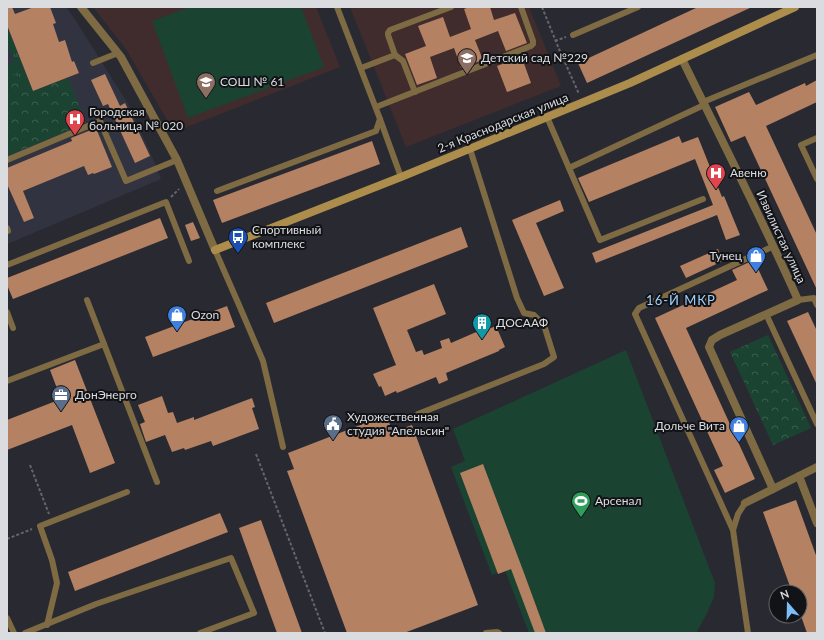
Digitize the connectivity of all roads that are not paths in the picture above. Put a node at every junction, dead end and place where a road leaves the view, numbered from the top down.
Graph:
1 (81, 7) edge
2 (338, 7) edge
3 (451, 7) edge
4 (521, 7) edge
5 (638, 7) edge
6 (795, 7) edge
7 (573, 35) dead end
8 (118, 53) junction
9 (395, 55) junction
10 (817, 55) edge
11 (682, 59) junction
12 (93, 63) dead end
13 (361, 68) junction
14 (414, 92) junction
15 (704, 104) junction
16 (376, 107) junction
17 (547, 117) junction
18 (380, 119) junction
19 (817, 138) edge
20 (470, 149) junction
21 (7, 160) edge
22 (177, 160) junction
23 (569, 168) junction
24 (815, 171) edge
25 (401, 177) junction
26 (817, 179) edge
27 (217, 191) dead end
28 (703, 199) dead end
29 (774, 246) junction
30 (215, 250) junction
31 (189, 261) dead end
32 (7, 265) edge
33 (815, 297) edge
34 (87, 300) dead end
35 (798, 300) junction
36 (817, 304) edge
37 (7, 312) edge
38 (766, 314) junction
39 (13, 328) dead end
40 (104, 344) junction
41 (7, 381) edge
42 (418, 414) dead end
43 (817, 424) edge
44 (283, 447) dead end
45 (817, 467) edge
46 (799, 476) junction
47 (157, 482) dead end
48 (774, 489) junction
49 (127, 492) dead end
50 (745, 503) joint
51 (817, 523) edge
52 (733, 530) junction
53 (7, 618) edge
54 (47, 625) junction
55 (14, 633) edge
56 (25, 633) edge
57 (200, 633) edge
58 (486, 633) edge
59 (499, 633) edge
60 (748, 633) edge

1 - 8 street
2 - 13 lane
3 - 9 lane
4 - 14 lane
5 - 7 lane
6 - 11 street, 2-я Краснодарская улица
8 - 12 lane
8 - 22 street
9 - 13 lane
9 - 14 lane
10 - 15 lane
11 - 15 street, Извилистая улица
11 - 17 street, 2-я Краснодарская улица
13 - 16 lane
14 - 16 lane
15 - 23 lane
15 - 29 street, Извилистая улица
16 - 18 lane
17 - 20 street, 2-я Краснодарская улица
17 - 23 lane
18 - 25 lane
18 - 27 lane
19 - 24 lane
20 - 25 street, 2-я Краснодарская улица
20 - 42 lane
21 - 22 lane
22 - 30 street
23 - 28 lane
24 - 26 lane
25 - 30 street, 2-я Краснодарская улица
29 - 35 street, Извилистая улица
29 - 52 lane
30 - 44 lane
31 - 32 lane
33 - 35 lane
33 - 36 lane
34 - 40 lane
35 - 38 street, Извилистая улица
37 - 39 lane
38 - 43 lane
38 - 48 street, Извилистая улица
40 - 41 lane
40 - 47 lane
45 - 46 street
46 - 48 street
46 - 51 street
48 - 50 street
49 - 54 lane
50 - 52 lane
52 - 60 lane
53 - 55 lane
54 - 56 lane
54 - 57 lane
58 - 59 lane

